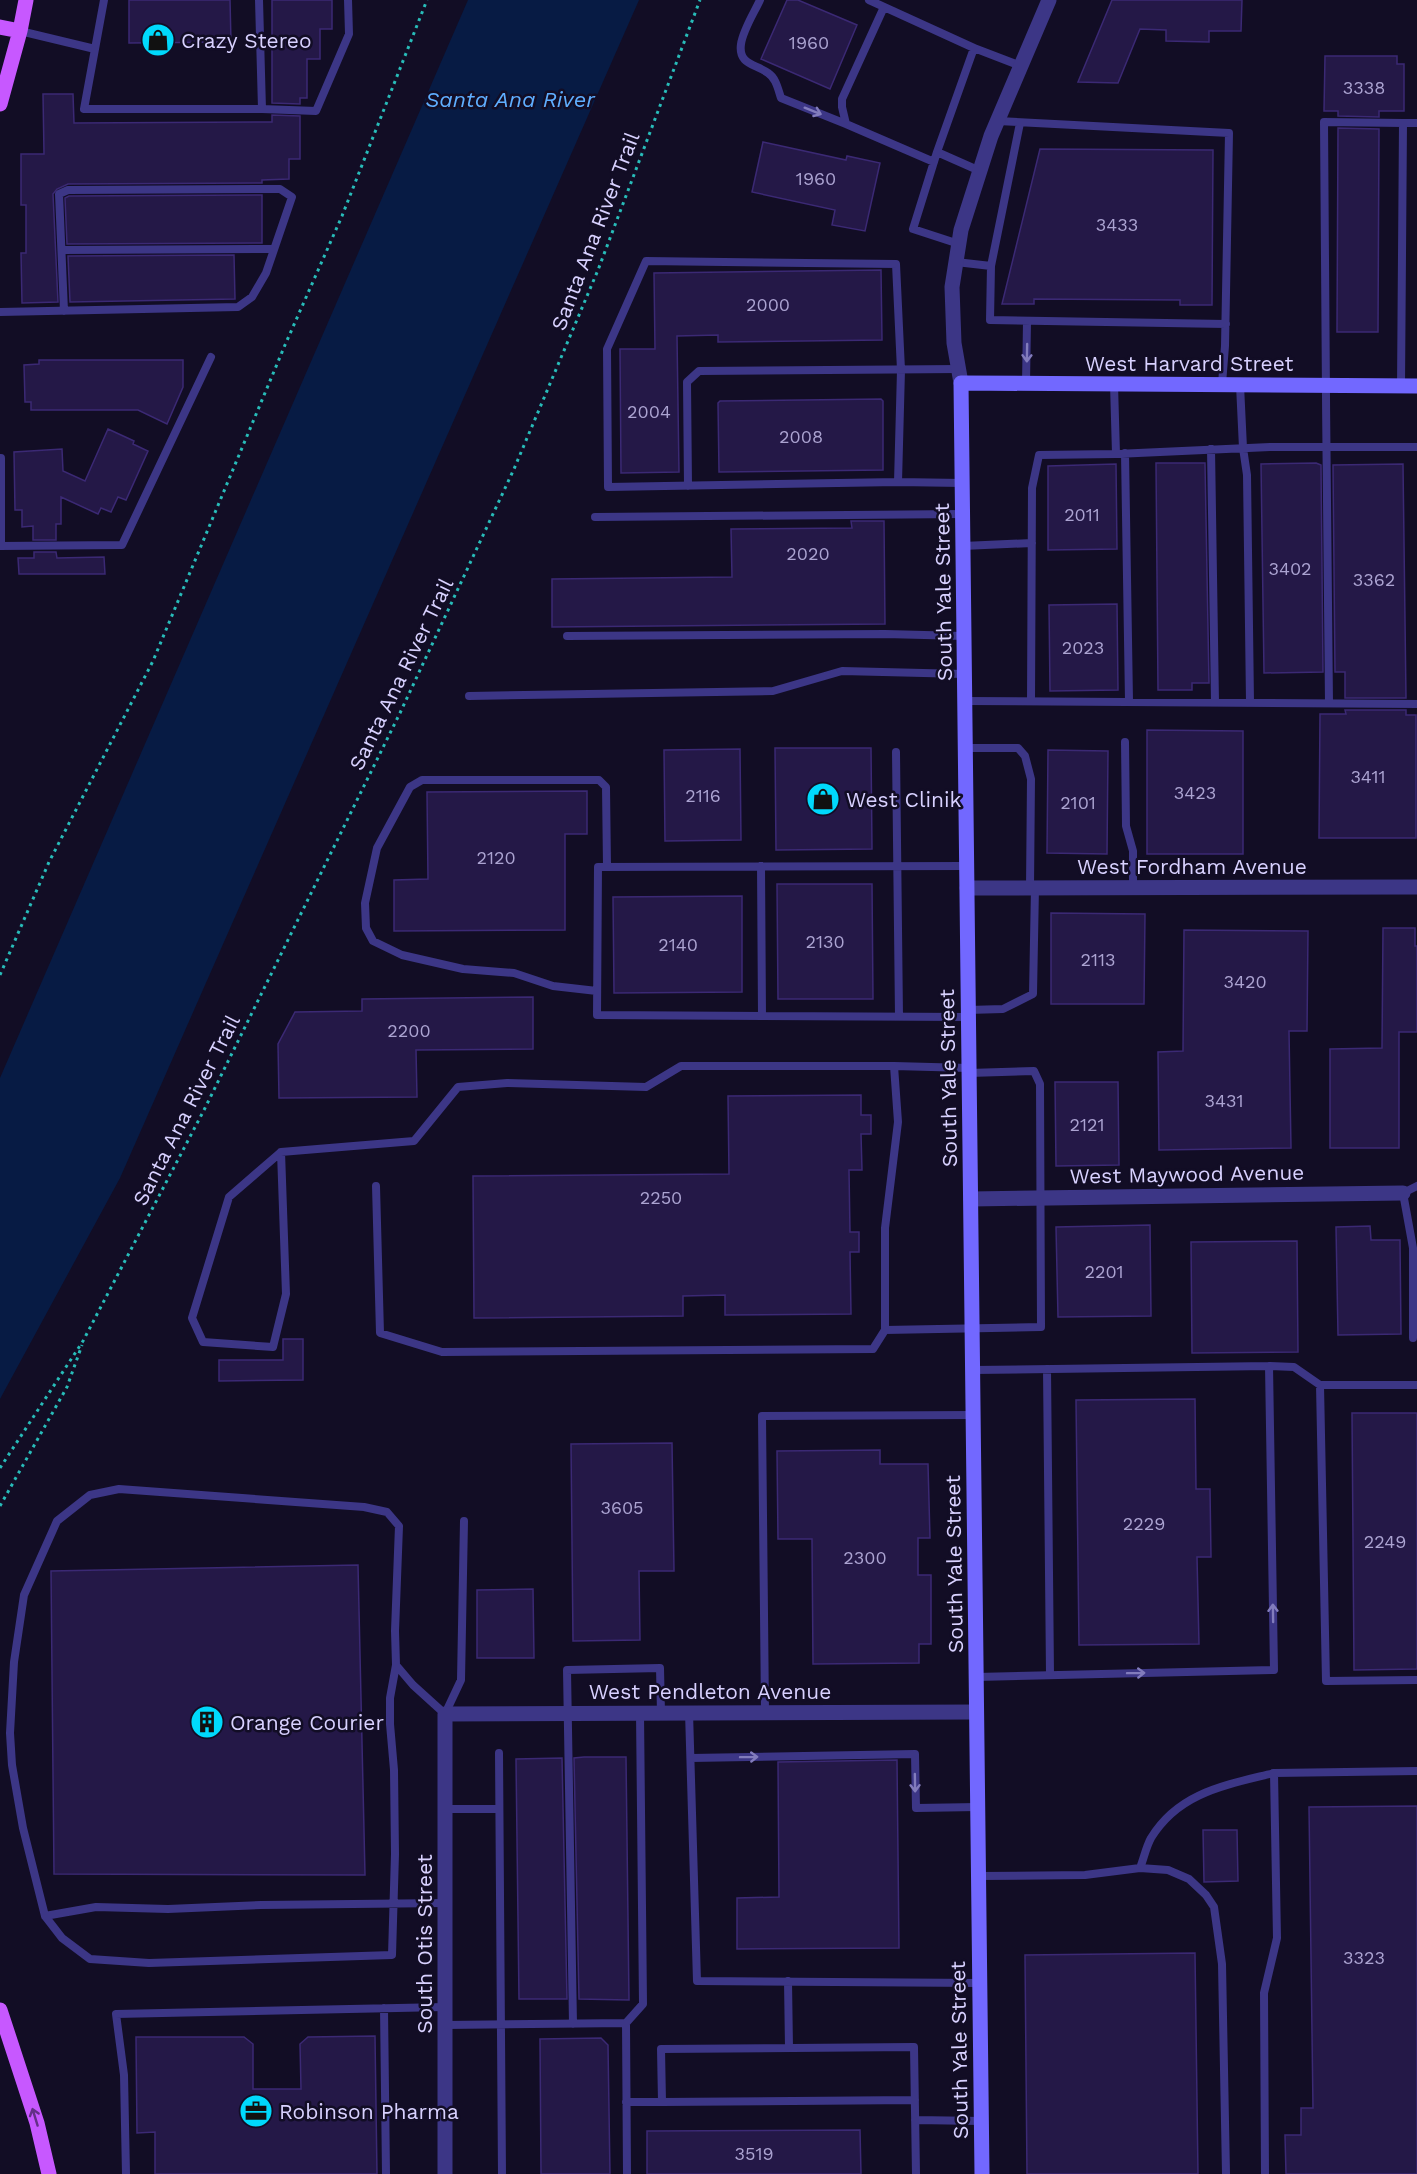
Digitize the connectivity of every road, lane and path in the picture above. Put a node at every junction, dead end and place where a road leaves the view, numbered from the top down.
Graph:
1 (26, 0) edge
2 (104, 0) edge
3 (259, 0) edge
4 (348, 0) edge
5 (355, 0) edge
6 (427, 0) edge
7 (700, 0) edge
8 (760, 0) edge
9 (868, 0) edge
10 (1049, 0) edge
11 (884, 7) junction
12 (348, 9) junction
13 (0, 27) edge
14 (20, 31) junction
15 (974, 48) junction
16 (95, 49) junction
17 (1021, 66) junction
18 (0, 104) edge
19 (262, 109) junction
20 (998, 121) junction
21 (1020, 123) junction
22 (1403, 123) junction
23 (1417, 123) edge
24 (846, 124) junction
25 (937, 152) junction
26 (934, 162) junction
27 (980, 171) junction
28 (959, 244) junction
29 (274, 249) junction
30 (62, 250) junction
31 (956, 262) junction
32 (991, 266) junction
33 (64, 311) junction
34 (0, 312) edge
35 (1027, 322) junction
36 (1226, 324) junction
37 (211, 357) dead end
38 (901, 370) junction
39 (961, 376) junction
40 (1026, 383) junction
41 (1114, 384) junction
42 (1222, 384) junction
43 (1240, 385) junction
44 (1325, 385) junction
45 (1401, 386) junction
46 (1417, 386) edge
47 (1328, 447) junction
48 (1417, 447) edge
49 (1243, 448) junction
50 (1211, 449) junction
51 (1125, 453) junction
52 (1116, 454) junction
53 (1, 458) edge
54 (898, 482) junction
55 (962, 483) junction
56 (688, 486) junction
57 (963, 514) junction
58 (595, 517) dead end
59 (1032, 543) junction
60 (1, 546) edge
61 (963, 546) junction
62 (567, 636) dead end
63 (964, 636) junction
64 (964, 674) junction
65 (469, 696) dead end
66 (1031, 701) junction
67 (965, 702) junction
68 (1129, 702) junction
69 (1215, 702) junction
70 (1250, 702) junction
71 (1329, 703) junction
72 (1417, 704) edge
73 (1125, 742) dead end
74 (966, 748) junction
75 (896, 752) dead end
76 (898, 865) junction
77 (760, 866) junction
78 (967, 866) junction
79 (607, 867) junction
80 (1033, 887) junction
81 (1132, 887) junction
82 (1417, 887) edge
83 (967, 888) junction
84 (0, 975) edge
85 (597, 991) junction
86 (969, 1013) junction
87 (762, 1016) junction
88 (899, 1016) junction
89 (894, 1066) junction
90 (969, 1070) junction
91 (281, 1152) junction
92 (376, 1186) dead end
93 (1410, 1190) edge
94 (1039, 1197) junction
95 (971, 1199) junction
96 (972, 1329) junction
97 (885, 1330) junction
98 (1413, 1338) dead end
99 (83, 1341) junction
100 (1269, 1366) junction
101 (1047, 1369) junction
102 (973, 1370) junction
103 (1320, 1385) junction
104 (1417, 1385) edge
105 (973, 1415) junction
106 (0, 1468) edge
107 (0, 1506) edge
108 (464, 1521) dead end
109 (396, 1665) junction
110 (1050, 1674) junction
111 (976, 1677) junction
112 (1417, 1680) edge
113 (689, 1712) junction
114 (765, 1712) junction
115 (976, 1712) junction
116 (567, 1713) junction
117 (640, 1713) junction
118 (661, 1713) junction
119 (445, 1714) junction
120 (499, 1753) dead end
121 (691, 1758) junction
122 (1417, 1771) edge
123 (1274, 1773) junction
124 (978, 1808) junction
125 (445, 1809) junction
126 (499, 1809) junction
127 (1140, 1868) junction
128 (978, 1876) junction
129 (445, 1903) junction
130 (394, 1905) junction
131 (45, 1916) junction
132 (788, 1981) junction
133 (980, 1983) junction
134 (445, 2007) junction
135 (384, 2008) junction
136 (0, 2010) edge
137 (626, 2023) junction
138 (501, 2024) junction
139 (573, 2024) junction
140 (445, 2025) junction
141 (789, 2048) junction
142 (915, 2100) junction
143 (626, 2102) junction
144 (662, 2102) junction
145 (915, 2120) junction
146 (981, 2121) junction
147 (49, 2174) edge
148 (126, 2174) edge
149 (386, 2174) edge
150 (445, 2174) edge
151 (502, 2174) edge
152 (627, 2174) edge
153 (916, 2174) edge
154 (982, 2174) edge
155 (1226, 2174) edge
156 (1265, 2174) edge

1 - 14 main road
2 - 16 lane
3 - 19 lane
4 - 12 lane
5 - 12 lane
6 - 84 path
7 - 99 path, Santa Ana River Trail
8 -> 24 lane
9 - 11 lane
10 - 17 street, South Yale Street
11 - 15 lane
11 - 24 lane
12 - 19 lane
13 - 14 main road
14 - 16 lane
14 - 18 main road
15 - 17 lane
15 - 25 lane
16 - 19 lane
17 - 20 street, South Yale Street
20 - 21 lane
20 - 27 street, South Yale Street
21 - 32 lane
21 - 36 lane
22 - 23 lane
22 - 44 lane
22 - 45 lane
24 - 26 lane
25 - 26 lane
25 - 27 lane
26 - 28 lane
27 - 28 street, South Yale Street
28 - 31 street, South Yale Street
29 - 30 lane
29 - 30 lane
29 - 33 lane
30 - 33 lane
31 - 32 lane
31 - 39 street, South Yale Street
32 - 35 lane
33 - 34 lane
35 - 36 lane
35 -> 40 lane
36 - 42 lane
37 - 60 lane
38 - 39 lane
38 - 54 lane
38 - 56 lane
38 - 56 lane
39 - 40 street, West Harvard Street
39 - 55 street, South Yale Street
40 - 41 street, West Harvard Street
41 - 42 street, West Harvard Street
41 - 52 lane
42 - 43 street, West Harvard Street
43 - 44 street, West Harvard Street
43 - 49 lane
44 - 45 street, West Harvard Street
44 - 47 lane
45 - 46 street, West Harvard Street
47 - 48 lane
47 - 49 lane
47 - 71 lane
49 - 50 lane
49 - 70 lane
50 - 51 lane
50 - 69 lane
51 - 52 lane
51 - 68 lane
52 - 59 lane
53 - 60 lane
54 - 55 lane
54 - 56 lane
55 - 57 street, South Yale Street
57 - 58 lane
57 - 61 street, South Yale Street
59 - 61 lane
59 - 66 lane
61 - 63 street, South Yale Street
62 - 63 lane
63 - 64 street, South Yale Street
64 - 65 lane
64 - 67 street, South Yale Street
66 - 67 lane
66 - 68 lane
67 - 74 street, South Yale Street
68 - 69 lane
69 - 70 lane
70 - 71 lane
71 - 72 lane
73 - 81 lane
74 - 78 street, South Yale Street
74 - 80 lane
75 - 76 lane
76 - 77 lane
76 - 78 lane
76 - 88 lane
77 - 79 lane
77 - 87 lane
78 - 83 street, South Yale Street
79 - 85 lane
79 - 85 lane
80 - 81 street, West Fordham Avenue
80 - 83 street, West Fordham Avenue
80 - 86 lane
81 - 82 street, West Fordham Avenue
83 - 86 street, South Yale Street
85 - 87 lane
86 - 88 lane
86 - 90 street, South Yale Street
87 - 88 lane
89 - 90 lane
89 - 91 lane
89 - 97 lane
90 - 94 lane
90 - 95 street, South Yale Street
91 - 91 lane
92 - 97 lane
93 - 94 street, West Maywood Avenue
93 - 98 lane
94 - 95 street, West Maywood Avenue
94 - 96 lane
95 - 96 street, South Yale Street
96 - 97 lane
96 - 102 street, South Yale Street
99 - 106 path, Santa Ana River Trail
99 - 107 path, Santa Ana River Trail
100 - 101 lane
100 - 103 lane
110 -> 100 lane
101 - 102 lane
101 - 110 lane
102 - 105 street, South Yale Street
103 - 104 lane
103 - 112 lane
105 - 111 street, South Yale Street
105 - 114 lane
108 - 119 lane
109 - 119 lane
109 - 130 lane
109 - 131 lane
110 - 111 lane
111 - 115 street, South Yale Street
113 - 114 street, West Pendleton Avenue
113 - 118 street, West Pendleton Avenue
113 - 121 lane
114 - 115 street, West Pendleton Avenue
115 - 124 street, South Yale Street
116 - 117 street, West Pendleton Avenue
116 - 118 lane
116 - 119 street, West Pendleton Avenue
116 - 139 lane
117 - 118 street, West Pendleton Avenue
117 - 137 lane
119 - 125 street, South Otis Street
120 - 126 lane
121 -> 124 lane
121 - 132 lane
122 - 123 lane
123 - 127 lane
123 - 156 lane
124 - 128 street, South Yale Street
125 - 126 lane
125 - 129 street, South Otis Street
126 - 138 lane
127 - 128 lane
127 - 155 lane
128 - 133 street, South Yale Street
129 - 130 lane
129 - 134 street, South Otis Street
130 - 131 lane
130 - 131 lane
132 - 133 lane
132 - 141 lane
133 - 146 street, South Yale Street
134 - 135 lane
134 - 140 street, South Otis Street
135 - 148 lane
135 - 149 lane
147 -> 136 main road
137 - 139 lane
137 - 143 lane
138 - 139 lane
138 - 140 lane
138 - 151 lane
140 - 150 street, South Otis Street
141 - 142 lane
141 - 144 lane
142 - 144 lane
142 - 145 lane
143 - 144 lane
143 - 152 lane
145 - 146 lane
145 - 153 lane
146 - 154 street, South Yale Street

